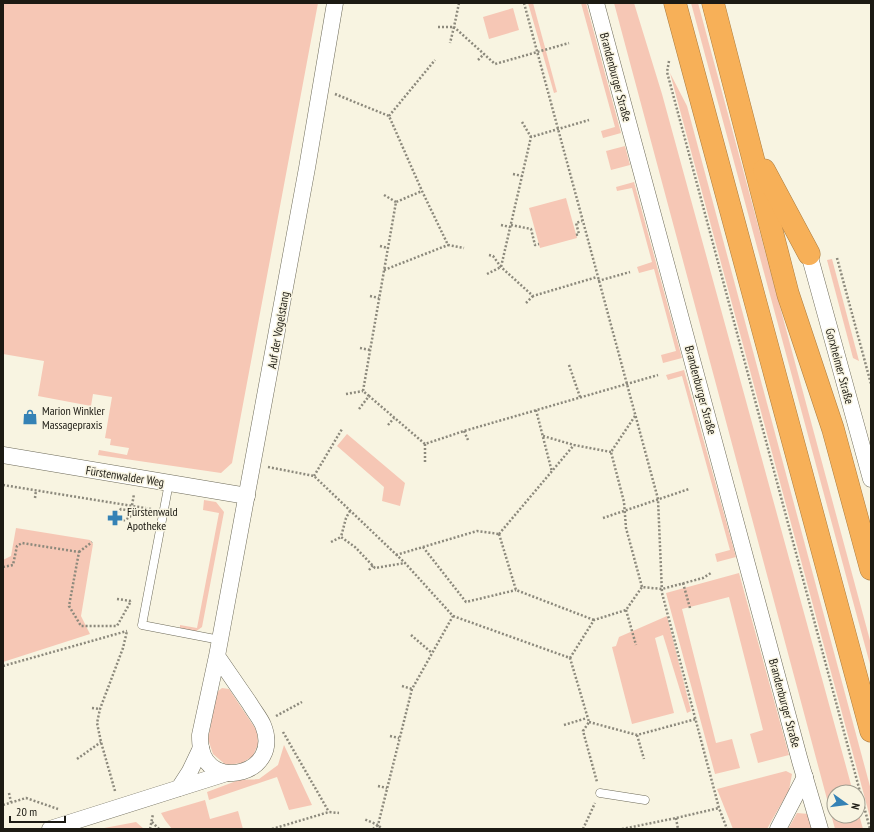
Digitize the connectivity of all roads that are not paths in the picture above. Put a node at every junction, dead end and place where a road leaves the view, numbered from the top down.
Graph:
1 (336, 3) edge
2 (596, 3) edge
3 (675, 3) edge
4 (713, 3) edge
5 (747, 139) junction
6 (809, 254) joint
7 (3, 455) edge
8 (871, 479) edge
9 (169, 483) junction
10 (246, 496) junction
11 (871, 569) edge
12 (220, 640) junction
13 (218, 656) junction
14 (871, 731) edge
15 (201, 748) junction
16 (227, 773) junction
17 (805, 777) junction
18 (179, 788) junction
19 (600, 793) dead end
20 (645, 800) dead end
21 (52, 829) edge
22 (778, 829) edge
23 (820, 829) edge

1 - 10 street, Auf der Vogelstang
2 - 17 street, Brandenburger Straße
3 - 14 highway
4 - 5 highway
5 - 6 highway
5 - 11 highway
6 - 8 street, Gorxheimer Straße
7 - 9 street, Fürstenwalder Weg
9 - 10 street, Fürstenwalder Weg
9 - 12 lane
10 - 12 street, Auf der Vogelstang
12 - 13 street, Auf der Vogelstang
13 - 15 street, Auf der Vogelstang
13 - 16 street
15 - 16 street
15 - 18 street, Auf der Vogelstang
16 - 18 street
17 - 22 street
17 - 23 street, Brandenburger Straße
18 - 21 street
19 - 20 lane

